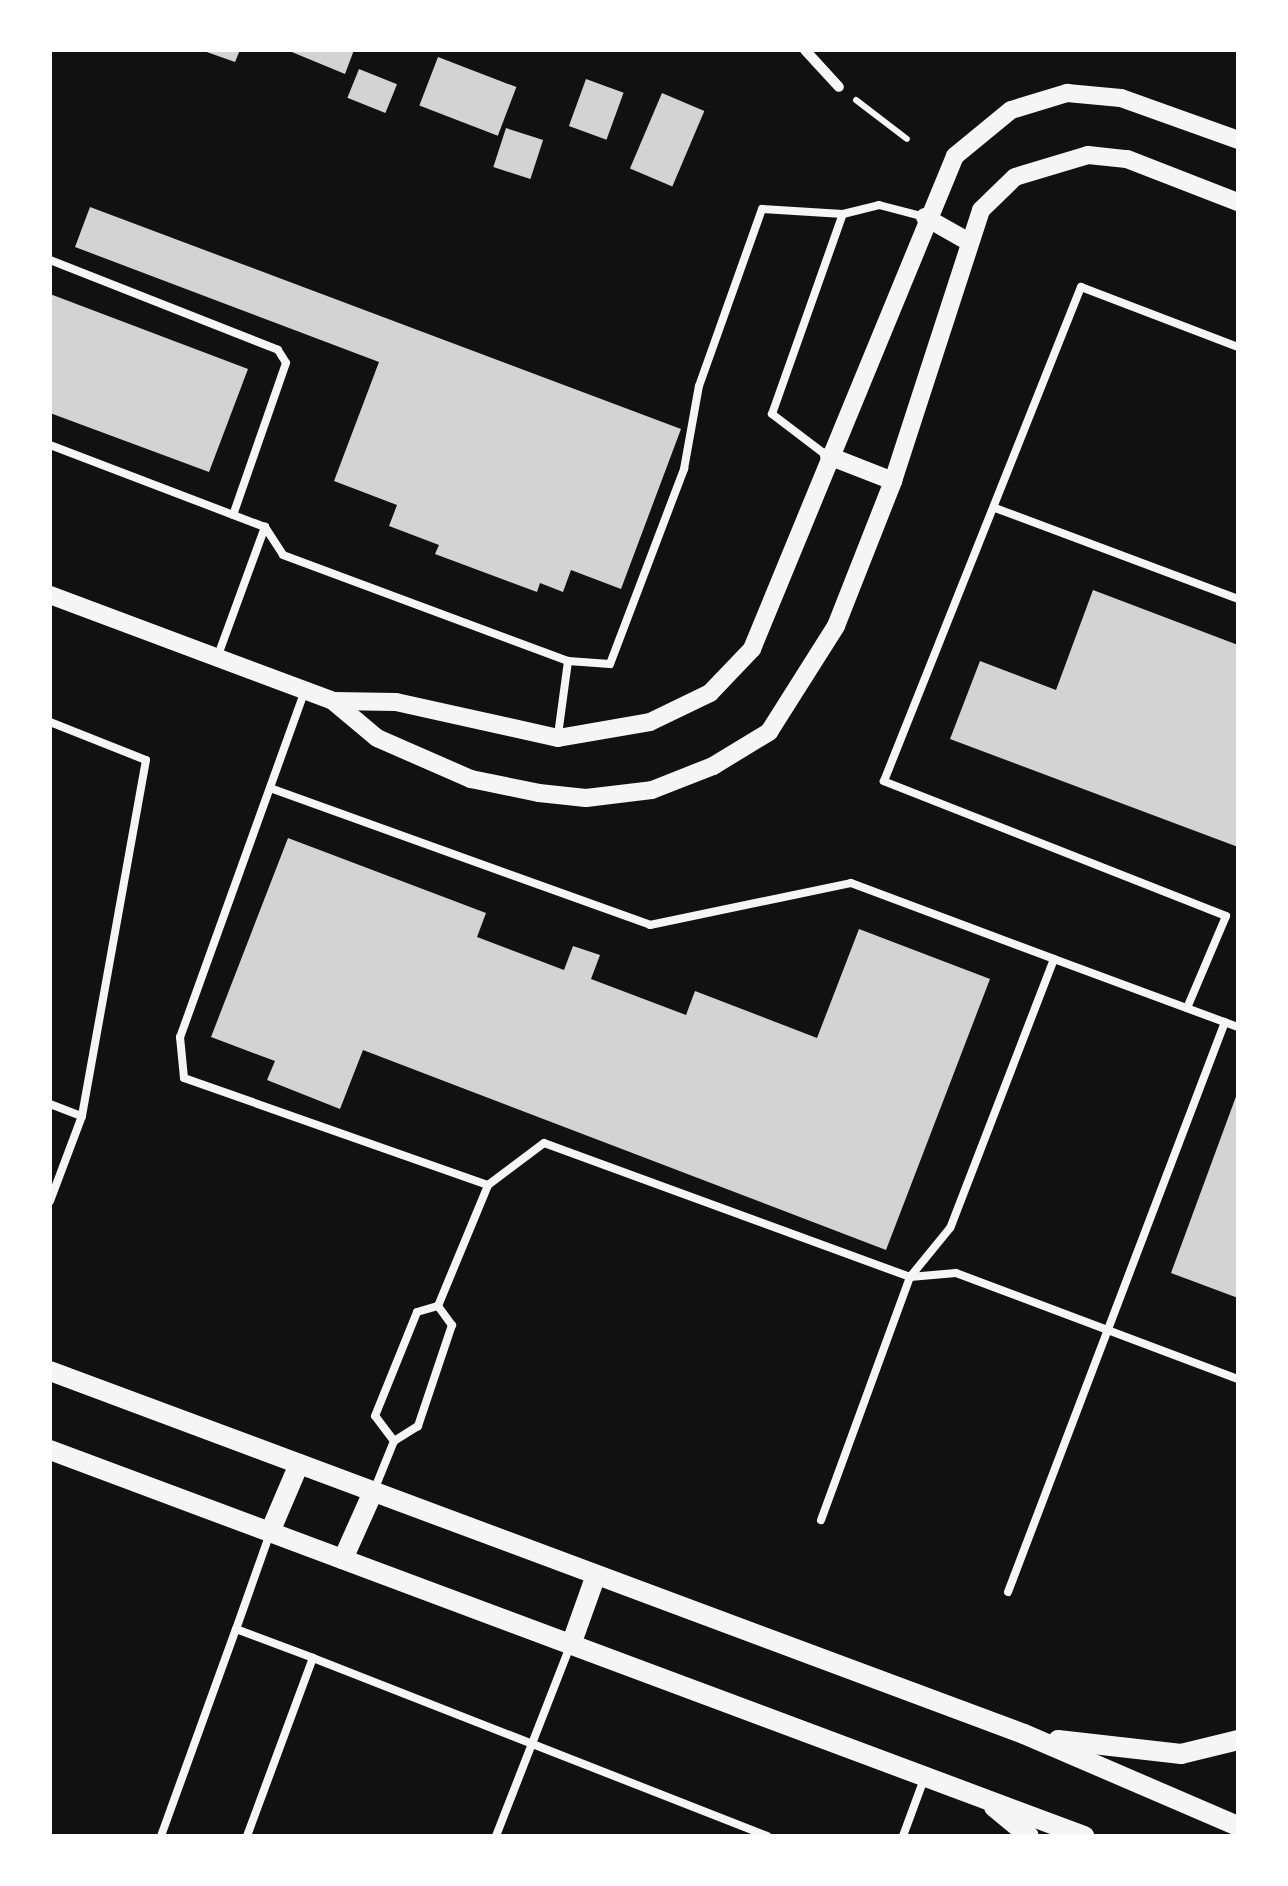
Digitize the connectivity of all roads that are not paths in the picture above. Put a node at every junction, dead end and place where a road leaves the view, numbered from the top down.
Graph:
1 (806, 50) edge
2 (838, 87) road end
3 (1238, 140) edge
4 (1238, 202) edge
5 (843, 214) junction
6 (925, 217) junction
7 (969, 242) junction
8 (50, 260) edge
9 (1238, 346) edge
10 (50, 445) edge
11 (828, 456) junction
12 (893, 481) junction
13 (995, 508) junction
14 (233, 515) junction
15 (265, 526) junction
16 (50, 595) edge
17 (1238, 599) edge
18 (217, 658) junction
19 (568, 660) junction
20 (304, 692) junction
21 (332, 701) junction
22 (50, 722) edge
23 (558, 738) junction
24 (270, 788) junction
25 (1054, 958) junction
26 (1187, 1008) junction
27 (1225, 1022) junction
28 (1238, 1027) edge
29 (50, 1104) edge
30 (82, 1116) junction
31 (488, 1185) junction
32 (50, 1200) edge
33 (910, 1277) junction
34 (438, 1306) junction
35 (1105, 1329) junction
36 (50, 1371) edge
37 (1238, 1378) edge
38 (394, 1441) junction
39 (50, 1450) edge
40 (299, 1464) junction
41 (374, 1492) junction
42 (821, 1520) dead end
43 (270, 1532) junction
44 (343, 1559) junction
45 (596, 1575) junction
46 (1008, 1592) dead end
47 (236, 1629) junction
48 (572, 1642) junction
49 (313, 1658) junction
50 (1024, 1734) junction
51 (1238, 1740) edge
52 (532, 1742) junction
53 (926, 1775) junction
54 (980, 1796) junction
55 (1238, 1826) edge
56 (161, 1836) edge
57 (247, 1836) edge
58 (496, 1836) edge
59 (767, 1836) edge
60 (903, 1836) edge
61 (1028, 1836) edge
62 (1084, 1836) edge

1 - 2 street
3 - 6 street
4 - 7 street
5 - 6 lane
5 - 11 lane
5 - 19 lane
6 - 7 street
6 - 11 street
7 - 12 street
8 - 14 lane
9 - 13 lane
10 - 14 lane
11 - 12 street
11 - 23 street
12 - 21 street
13 - 17 lane
13 - 26 lane
14 - 15 lane
15 - 18 lane
15 - 19 lane
16 - 18 street
18 - 20 street
19 - 23 lane
20 - 21 street
20 - 24 lane
21 - 23 street
22 - 30 lane
24 - 25 lane
24 - 31 lane
25 - 26 lane
25 - 33 lane
26 - 27 lane
27 - 28 lane
27 - 35 lane
29 - 30 lane
30 - 32 lane
31 - 33 lane
31 - 34 lane
33 - 35 lane
33 - 42 lane
34 - 38 lane
34 - 38 lane
35 - 37 lane
35 - 46 lane
36 - 40 main road
38 - 41 lane
39 - 43 main road
40 - 41 main road
40 - 43 main road
41 - 44 main road
41 - 45 main road
43 - 44 main road
43 - 47 lane
44 - 48 main road
45 - 48 main road
45 - 50 main road
47 - 49 lane
47 - 56 lane
48 - 52 lane
48 - 53 main road
49 - 52 lane
49 - 57 lane
50 - 51 main road
50 - 55 main road
52 - 58 lane
52 - 59 lane
53 - 54 main road
53 - 60 lane
54 - 61 main road
54 - 62 main road

